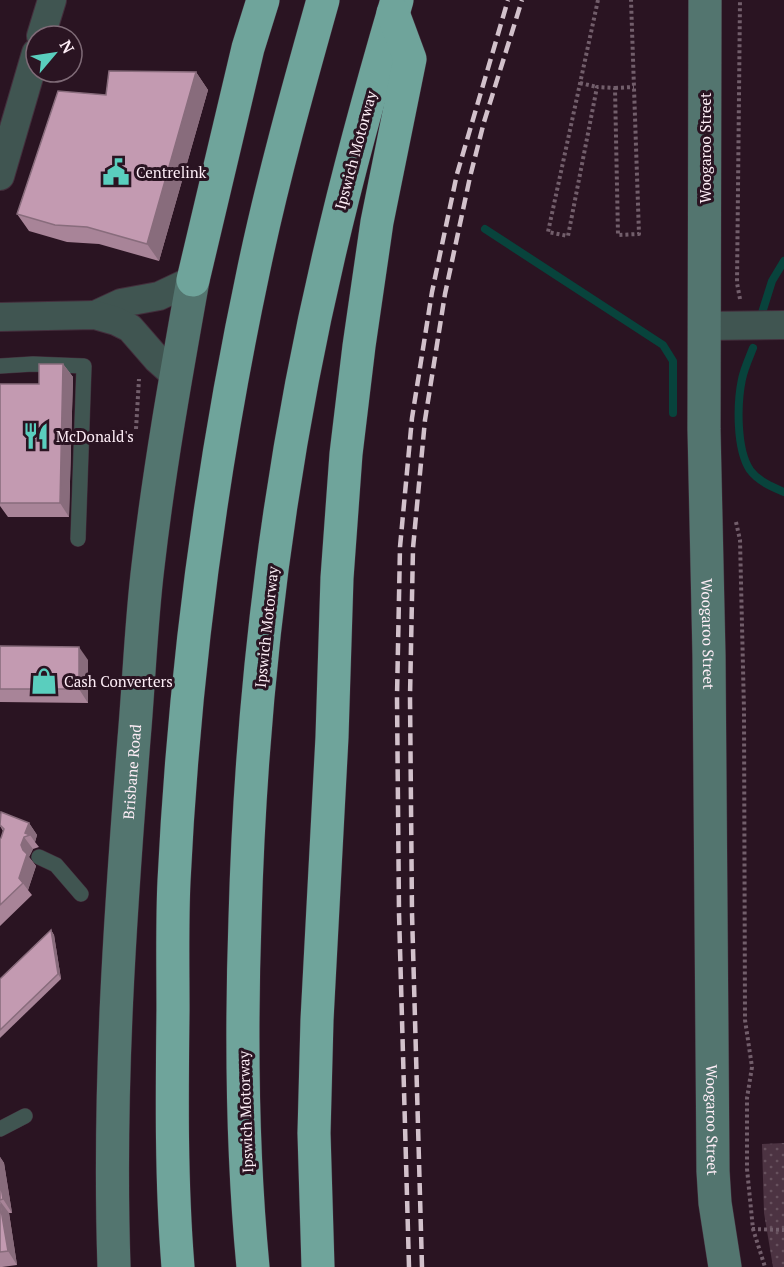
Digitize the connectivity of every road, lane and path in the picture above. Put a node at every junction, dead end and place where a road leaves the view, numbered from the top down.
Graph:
1 (52, 0) edge
2 (263, 0) edge
3 (323, 0) edge
4 (598, 0) edge
5 (631, 0) edge
6 (705, 0) edge
7 (740, 0) edge
8 (395, 7) edge
9 (45, 24) edge
10 (580, 83) junction
11 (27, 84) edge
12 (597, 87) junction
13 (634, 87) junction
14 (615, 88) junction
15 (0, 176) edge
16 (193, 280) junction
17 (94, 315) junction
18 (0, 317) edge
19 (741, 324) junction
20 (784, 325) edge
21 (704, 326) junction
22 (0, 366) edge
23 (176, 375) junction
24 (736, 521) dead end
25 (78, 539) dead end
26 (39, 857) dead end
27 (81, 894) dead end
28 (25, 1116) dead end
29 (0, 1129) edge
30 (753, 1229) junction
31 (718, 1230) junction
32 (784, 1230) edge
33 (114, 1267) edge
34 (178, 1267) edge
35 (253, 1267) edge
36 (318, 1267) edge
37 (725, 1267) edge
38 (765, 1267) edge

1 - 9 street
2 - 16 highway
3 - 34 highway
4 - 10 path
5 - 13 path
6 - 21 street, Woogaroo Street
7 - 19 path
8 - 35 highway, Ipswich Motorway
8 - 36 highway
10 - 12 path
10 - 12 path
11 - 15 street
12 - 14 path
13 - 14 path
13 - 14 path
16 - 17 street
16 - 23 street, Brisbane Road
17 - 18 street
17 - 23 street
19 - 20 street
19 - 21 street
21 - 31 street, Woogaroo Street
22 - 25 lane
23 - 33 street, Brisbane Road
24 - 30 path
26 - 27 lane
28 - 29 lane
30 - 31 path
30 - 32 path
30 - 38 path
31 - 37 street, Woogaroo Street

